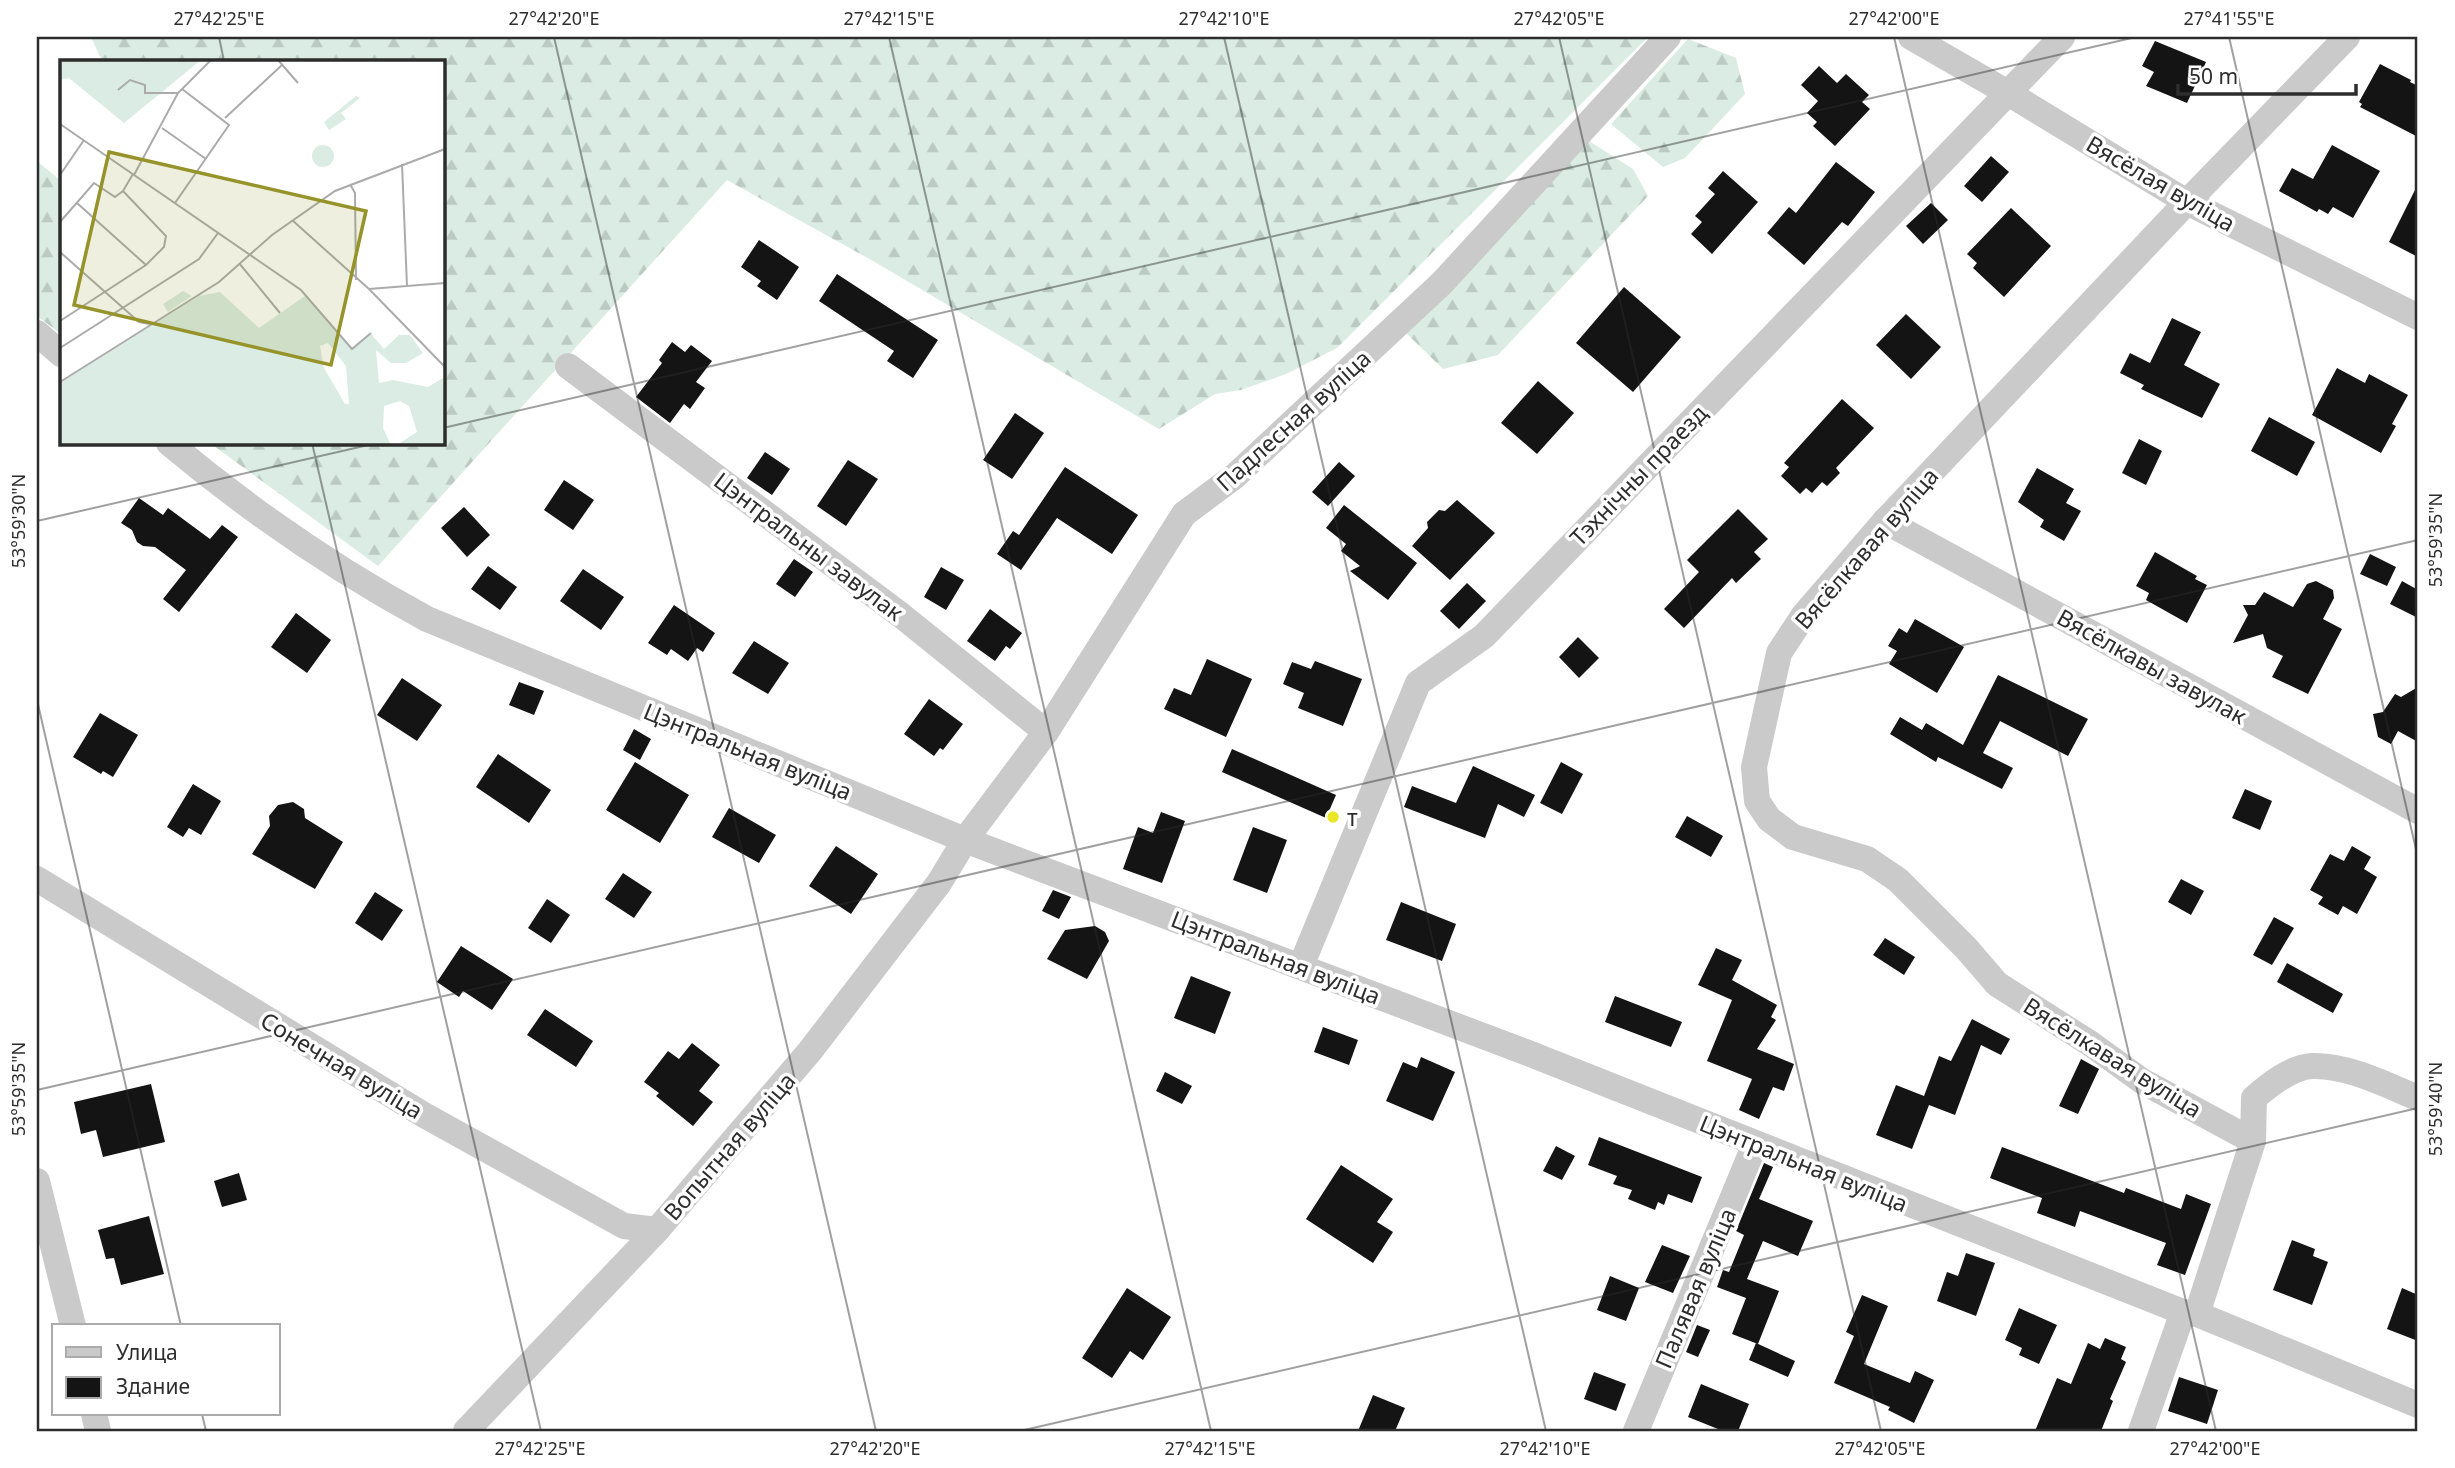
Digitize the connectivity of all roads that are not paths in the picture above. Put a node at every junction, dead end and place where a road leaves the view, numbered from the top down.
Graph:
1 (1668, 37) edge
2 (1911, 37) edge
3 (2062, 37) edge
4 (2347, 37) edge
5 (2008, 93) junction
6 (2187, 201) junction
7 (2418, 317) edge
8 (37, 333) edge
9 (60, 353) edge
10 (568, 366) dead end
11 (170, 444) edge
12 (1885, 521) junction
13 (1046, 732) junction
14 (2418, 811) edge
15 (965, 840) junction
16 (37, 879) edge
17 (1301, 966) junction
18 (2418, 1098) edge
19 (2253, 1142) junction
20 (1755, 1144) junction
21 (37, 1181) edge
22 (657, 1230) junction
23 (2190, 1313) junction
24 (73, 1324) edge
25 (2418, 1405) edge
26 (466, 1431) edge
27 (1636, 1431) edge
28 (2141, 1431) edge

1 - 13 street, Падлесная вуліца
2 - 5 street, Вясёлая вуліца
3 - 5 street, Тэхнічны праезд
4 - 6 street, Вясёлкавая вуліца
5 - 6 street, Вясёлая вуліца
5 - 17 street, Тэхнічны праезд
6 - 7 street, Вясёлая вуліца
6 - 12 street, Вясёлкавая вуліца
8 - 9 street
10 - 13 street, Цэнтральны завулак
11 - 15 street, Цэнтральная вуліца
12 - 14 street, Вясёлкавы завулак
12 - 19 street, Вясёлкавая вуліца
13 - 15 street, Падлесная вуліца
15 - 17 street, Цэнтральная вуліца
15 - 22 street, Вопытная вуліца
16 - 22 street, Сонечная вуліца
17 - 20 street, Цэнтральная вуліца
18 - 19 street
19 - 23 street
20 - 23 street, Цэнтральная вуліца
20 - 27 street, Палявая вуліца
21 - 24 street
22 - 26 street, Вопытная вуліца
23 - 25 street, Цэнтральная вуліца
23 - 28 street

